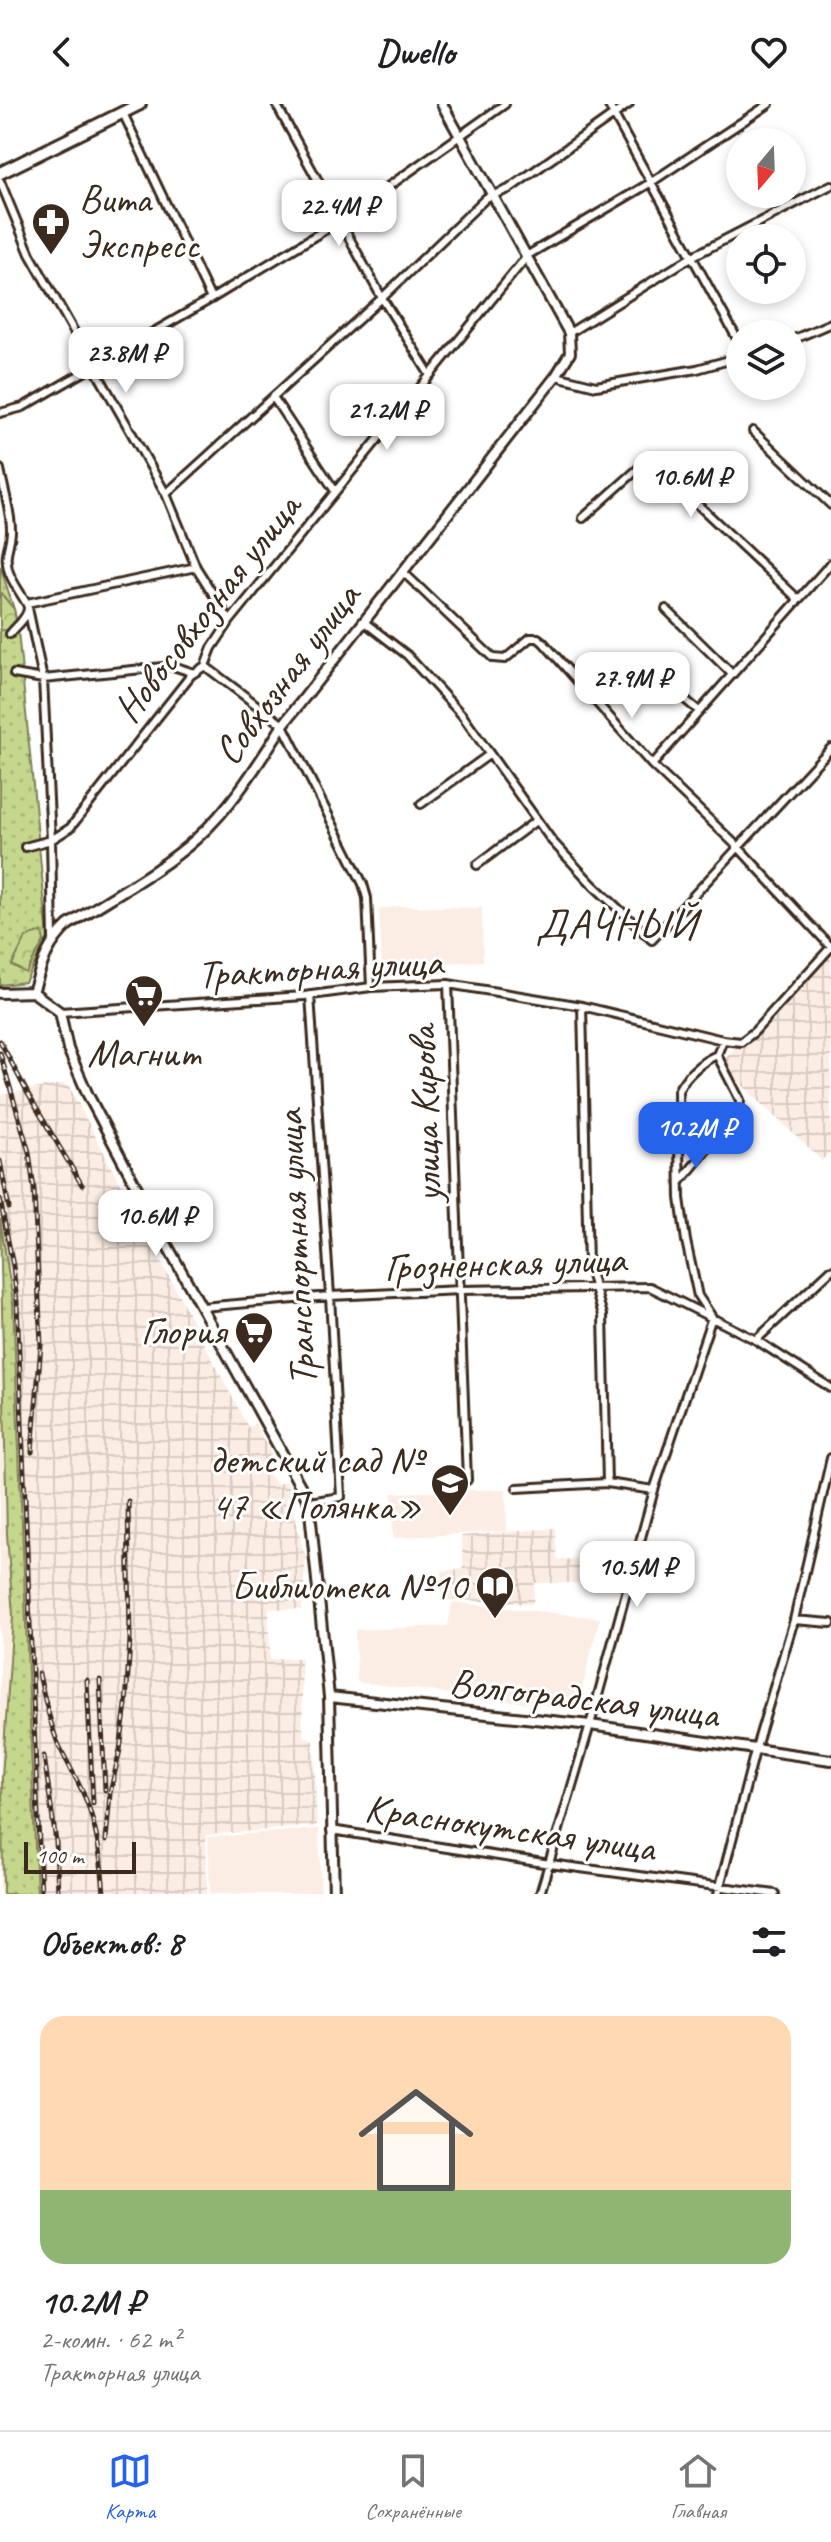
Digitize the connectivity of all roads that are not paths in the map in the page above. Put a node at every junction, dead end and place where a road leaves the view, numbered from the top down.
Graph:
1 (140, 104) edge
2 (276, 104) edge
3 (442, 104) edge
4 (505, 104) edge
5 (608, 104) edge
6 (629, 104) edge
7 (769, 104) edge
8 (123, 113) junction
9 (614, 114) junction
10 (460, 136) junction
11 (0, 173) edge
12 (0, 181) edge
13 (650, 183) junction
14 (831, 185) edge
15 (491, 194) junction
16 (341, 220) junction
17 (528, 255) junction
18 (693, 256) junction
19 (382, 298) junction
20 (211, 299) junction
21 (727, 320) edge
22 (831, 323) edge
23 (569, 333) junction
24 (806, 334) edge
25 (726, 361) edge
26 (92, 367) junction
27 (430, 375) junction
28 (556, 376) junction
29 (273, 397) junction
30 (0, 413) edge
31 (753, 431) dead end
32 (0, 469) edge
33 (335, 491) junction
34 (166, 494) junction
35 (831, 505) edge
36 (583, 518) dead end
37 (831, 563) edge
38 (196, 567) junction
39 (402, 571) junction
40 (798, 599) junction
41 (27, 603) junction
42 (666, 609) dead end
43 (230, 621) junction
44 (363, 621) junction
45 (10, 634) dead end
46 (205, 666) junction
47 (646, 667) dead end
48 (194, 673) junction
49 (731, 673) junction
50 (14, 674) dead end
51 (43, 679) junction
52 (699, 711) junction
53 (283, 725) junction
54 (831, 748) edge
55 (490, 754) junction
56 (652, 765) junction
57 (421, 804) dead end
58 (537, 820) junction
59 (51, 840) junction
60 (25, 847) dead end
61 (739, 848) junction
62 (477, 865) dead end
63 (53, 939) junction
64 (831, 947) edge
65 (448, 984) junction
66 (371, 987) junction
67 (33, 992) junction
68 (0, 993) edge
69 (310, 995) junction
70 (582, 1006) junction
71 (60, 1012) junction
72 (723, 1040) junction
73 (717, 1055) junction
74 (681, 1181) junction
75 (831, 1270) edge
76 (593, 1287) junction
77 (461, 1290) junction
78 (330, 1296) junction
79 (202, 1307) junction
80 (712, 1317) junction
81 (756, 1340) junction
82 (831, 1388) edge
83 (831, 1458) edge
84 (467, 1480) dead end
85 (607, 1483) junction
86 (517, 1488) dead end
87 (654, 1490) junction
88 (309, 1502) junction
89 (794, 1620) junction
90 (831, 1623) edge
91 (329, 1697) junction
92 (590, 1725) junction
93 (755, 1751) junction
94 (831, 1760) edge
95 (331, 1830) junction
96 (550, 1864) junction
97 (720, 1885) junction
98 (334, 1894) edge
99 (540, 1894) edge
100 (718, 1894) edge
101 (775, 1894) edge

1 - 8 main road
2 - 16 street
3 - 10 street
4 - 10 street
5 - 9 street
6 - 9 street
7 - 13 street, Новосовхозная улица
8 - 11 main road
8 - 20 street
9 - 13 street
9 - 15 street
10 - 15 street
10 - 16 street
12 - 26 street
13 - 17 street, Новосовхозная улица
13 - 18 street
14 - 18 street
15 - 17 street
15 - 19 street
16 - 19 street
16 - 20 street
17 - 23 street
17 - 27 street, Новосовхозная улица
18 - 21 street
18 - 23 street
19 - 27 street
19 - 29 street
20 - 26 street
22 - 24 street
23 - 28 street, Совхозная улица
25 - 28 street
26 - 30 street
26 - 34 street
27 - 33 street, Новосовхозная улица
28 - 39 street, Совхозная улица
29 - 33 street
29 - 34 street
31 - 35 street
32 - 41 street
33 - 43 street, Новосовхозная улица
34 - 38 street
36 - 40 street
37 - 40 street
38 - 41 street
38 - 43 street
39 - 44 street, Совхозная улица
39 - 56 street
40 - 49 street
41 - 45 street
41 - 51 street
42 - 49 street
43 - 46 street, Новосовхозная улица
44 - 53 street, Совхозная улица
44 - 55 street
46 - 48 street, Новосовхозная улица
46 - 53 street
47 - 52 street
48 - 51 street
48 - 59 street, Новосовхозная улица
49 - 52 street
50 - 51 street
51 - 59 street
52 - 56 street
53 - 63 street, Совхозная улица
53 - 66 street
54 - 61 street
55 - 57 street
55 - 58 street
56 - 61 street
58 - 61 street
58 - 62 street
59 - 60 street
59 - 63 street
61 - 64 street
63 - 67 street, Совхозная улица
64 - 72 street
65 - 66 street, Тракторная улица
65 - 70 street, Тракторная улица
65 - 77 street, улица Кирова
66 - 69 street, Тракторная улица
67 - 68 street
67 - 71 street
69 - 71 street, Тракторная улица
69 - 78 street, Транспортная улица
70 - 72 street, Тракторная улица
70 - 76 street
71 - 79 street
72 - 73 street
73 - 74 street
73 - 74 street
74 - 80 street
75 - 81 street
76 - 77 street, Грозненская улица
76 - 80 street, Грозненская улица
76 - 85 street
77 - 78 street, Грозненская улица
77 - 84 street, улица Кирова
78 - 79 street, Грозненская улица
78 - 88 street, Транспортная улица
79 - 88 street
80 - 81 street, Грозненская улица
80 - 87 street
81 - 82 street, Грозненская улица
83 - 89 street
85 - 86 street
85 - 87 street
87 - 92 street
88 - 91 street
89 - 90 street
89 - 93 street
91 - 92 street, Волгоградская улица
91 - 95 street
92 - 93 street, Волгоградская улица
92 - 96 street
93 - 94 street, Волгоградская улица
93 - 97 street
95 - 96 street, Краснокутская улица
95 - 98 street
96 - 97 street, Краснокутская улица
96 - 99 street
97 - 100 street
97 - 101 street, Краснокутская улица

